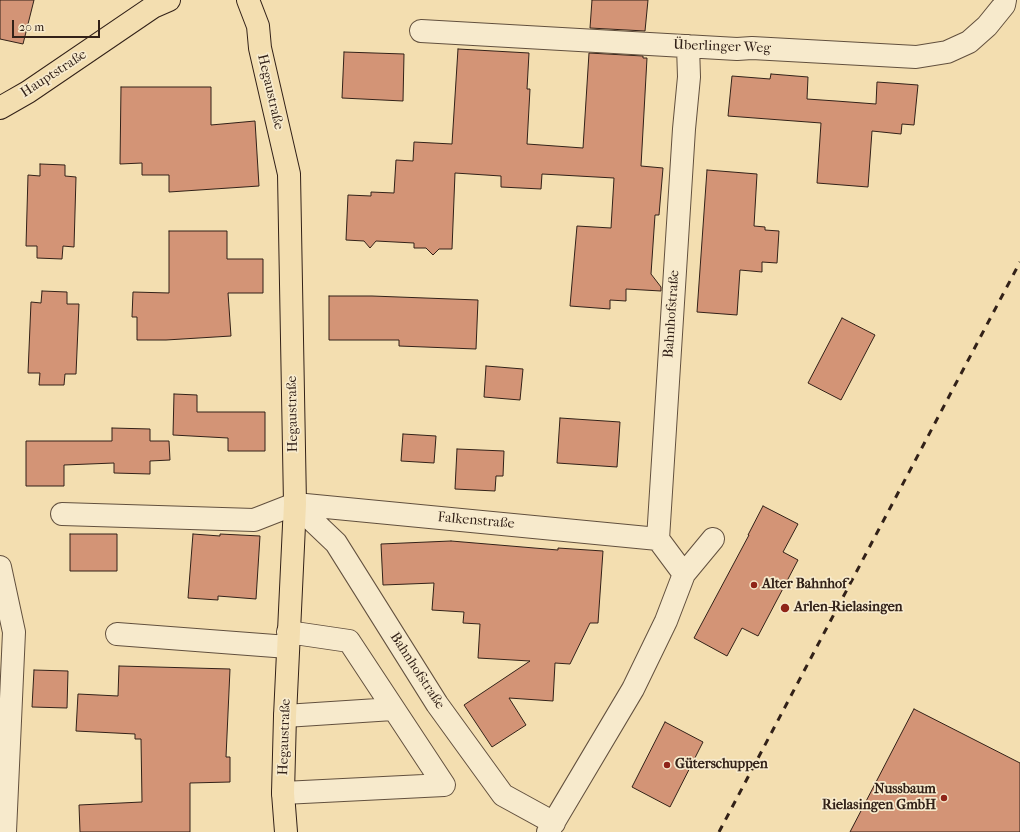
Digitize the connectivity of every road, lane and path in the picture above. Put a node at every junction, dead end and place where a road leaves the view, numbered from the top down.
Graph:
1 (169, 0) edge
2 (248, 0) edge
3 (1005, 2) edge
4 (421, 30) dead end
5 (688, 46) junction
6 (0, 108) edge
7 (295, 504) junction
8 (62, 514) dead end
9 (658, 538) junction
10 (713, 540) dead end
11 (0, 567) edge
12 (684, 574) junction
13 (117, 634) dead end
14 (288, 640) junction
15 (393, 709) junction
16 (285, 716) junction
17 (283, 793) junction
18 (551, 827) edge
19 (5, 832) edge
20 (286, 832) edge

1 - 6 main road, Hauptstraße
2 - 7 main road, Hegaustraße
3 - 5 street, Überlinger Weg
4 - 5 street, Überlinger Weg
5 - 9 street, Bahnhofstraße
7 - 8 street
7 - 9 street, Falkenstraße
7 - 14 main road, Hegaustraße
7 - 18 street, Bahnhofstraße
9 - 12 street
10 - 12 street, Bahnhofstraße
11 - 19 street
12 - 18 street, Bahnhofstraße
13 - 14 street
14 - 15 street
14 - 16 main road, Hegaustraße
15 - 16 street
15 - 17 street
16 - 17 main road, Hegaustraße
17 - 20 main road, Hegaustraße

